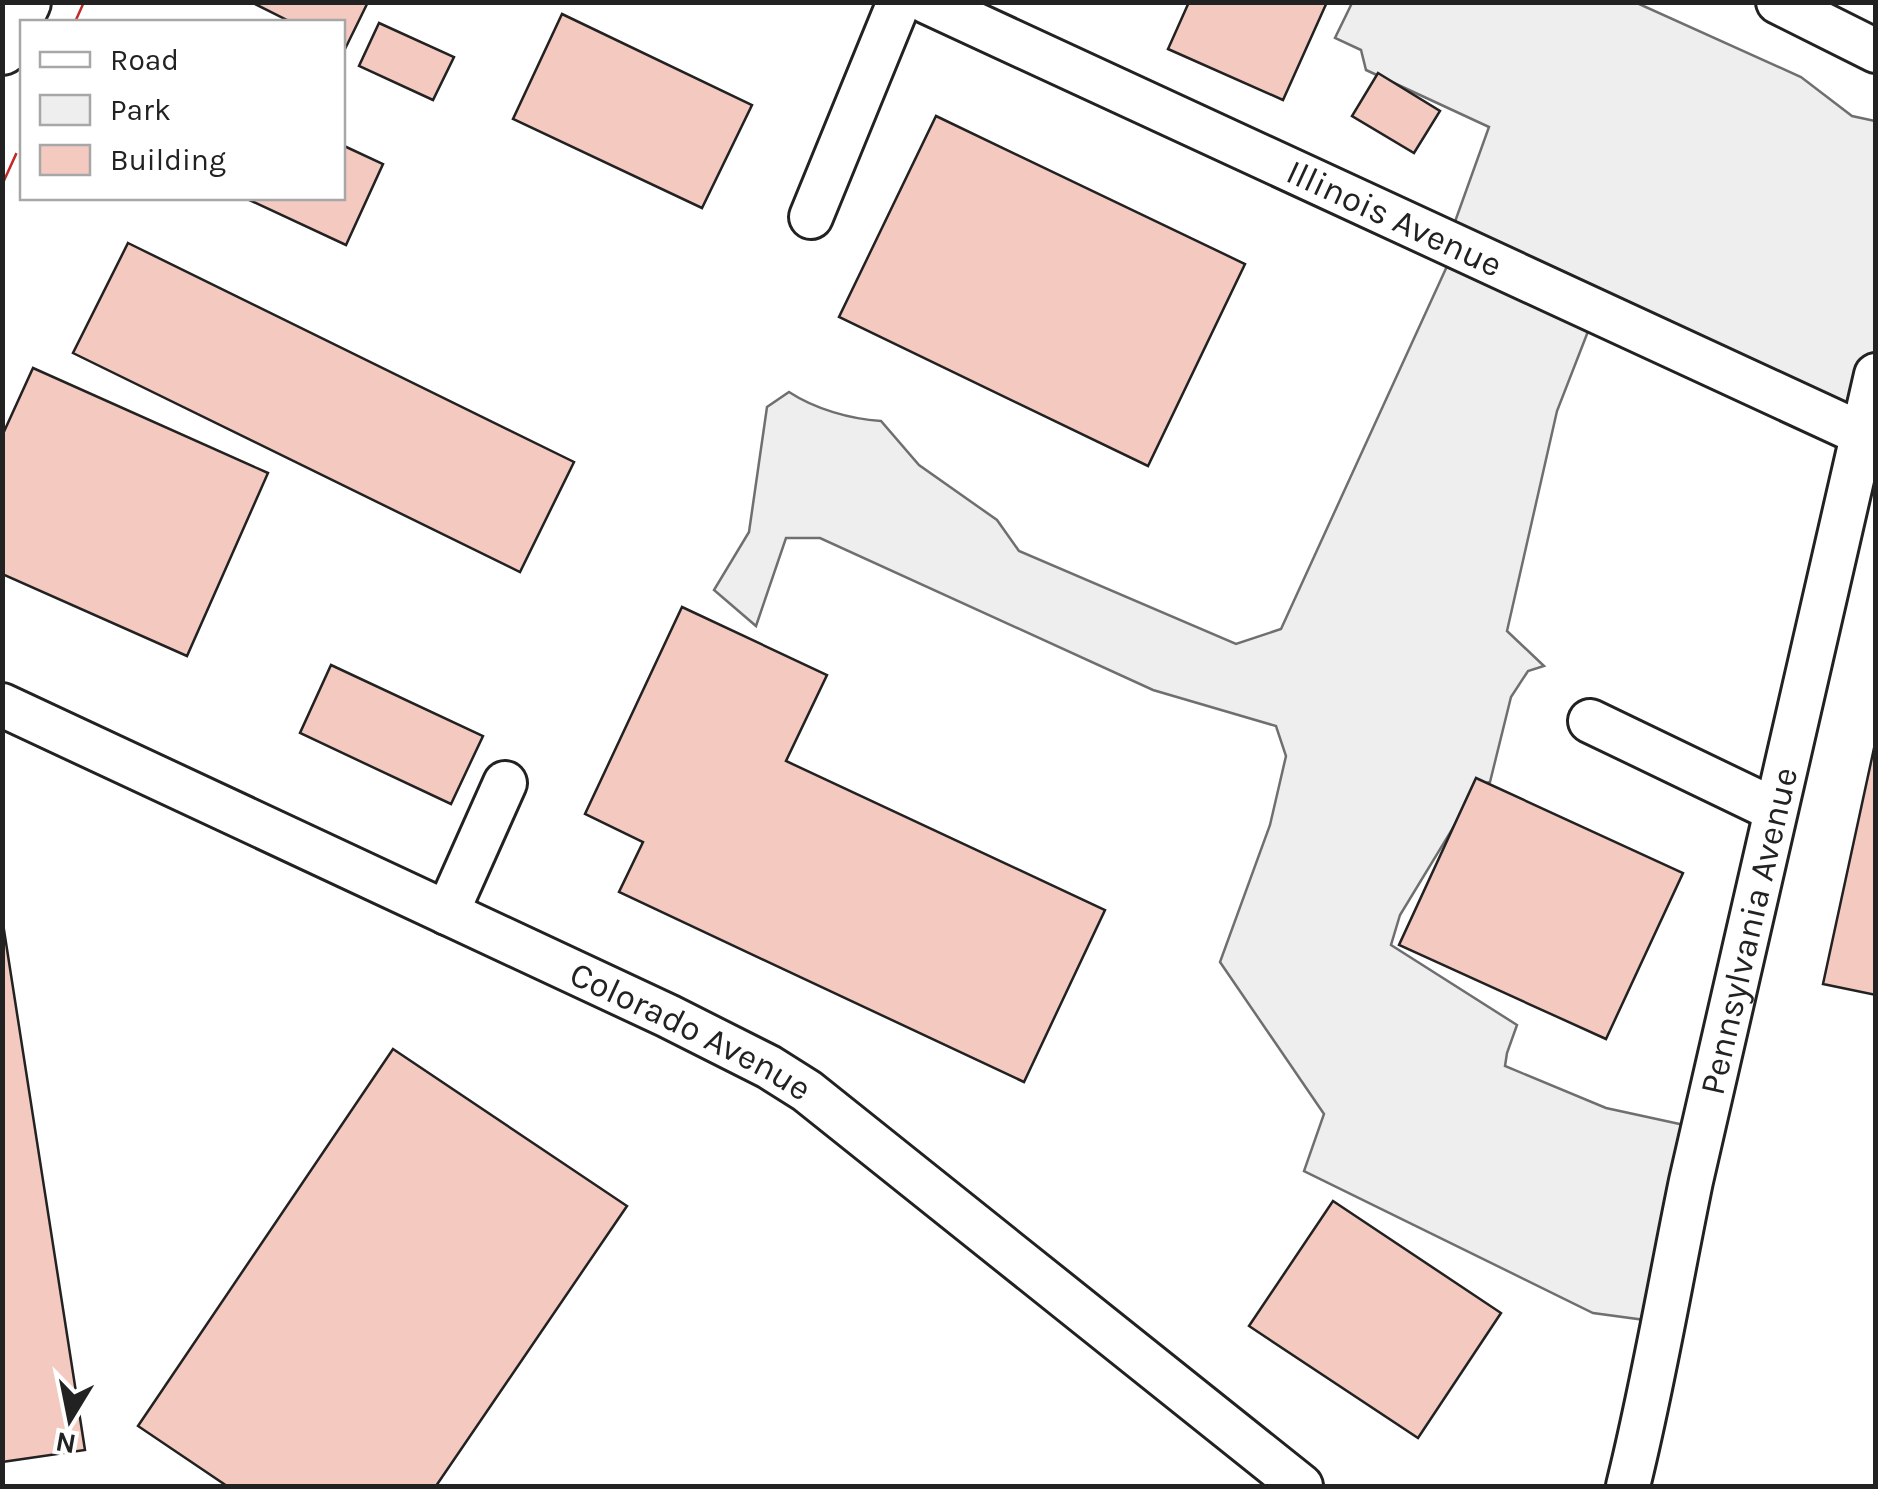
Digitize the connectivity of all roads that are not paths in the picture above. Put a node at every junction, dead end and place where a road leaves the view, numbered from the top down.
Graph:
1 (24, 2) edge
2 (899, 2) edge
3 (927, 2) edge
4 (1778, 2) edge
5 (2, 48) edge
6 (1876, 51) edge
7 (811, 217) dead end
8 (1876, 376) edge
9 (1862, 434) junction
10 (2, 704) edge
11 (1590, 722) dead end
12 (506, 783) dead end
13 (1776, 810) junction
14 (446, 913) junction
15 (1301, 1486) edge
16 (1628, 1486) edge

1 - 5 main road
2 - 7 street
3 - 9 street, Illinois Avenue
4 - 6 street
8 - 9 street, Pennsylvania Avenue
9 - 13 street, Pennsylvania Avenue
10 - 14 street, Colorado Avenue
11 - 13 street
12 - 14 street
13 - 16 street, Pennsylvania Avenue
14 - 15 street, Colorado Avenue

